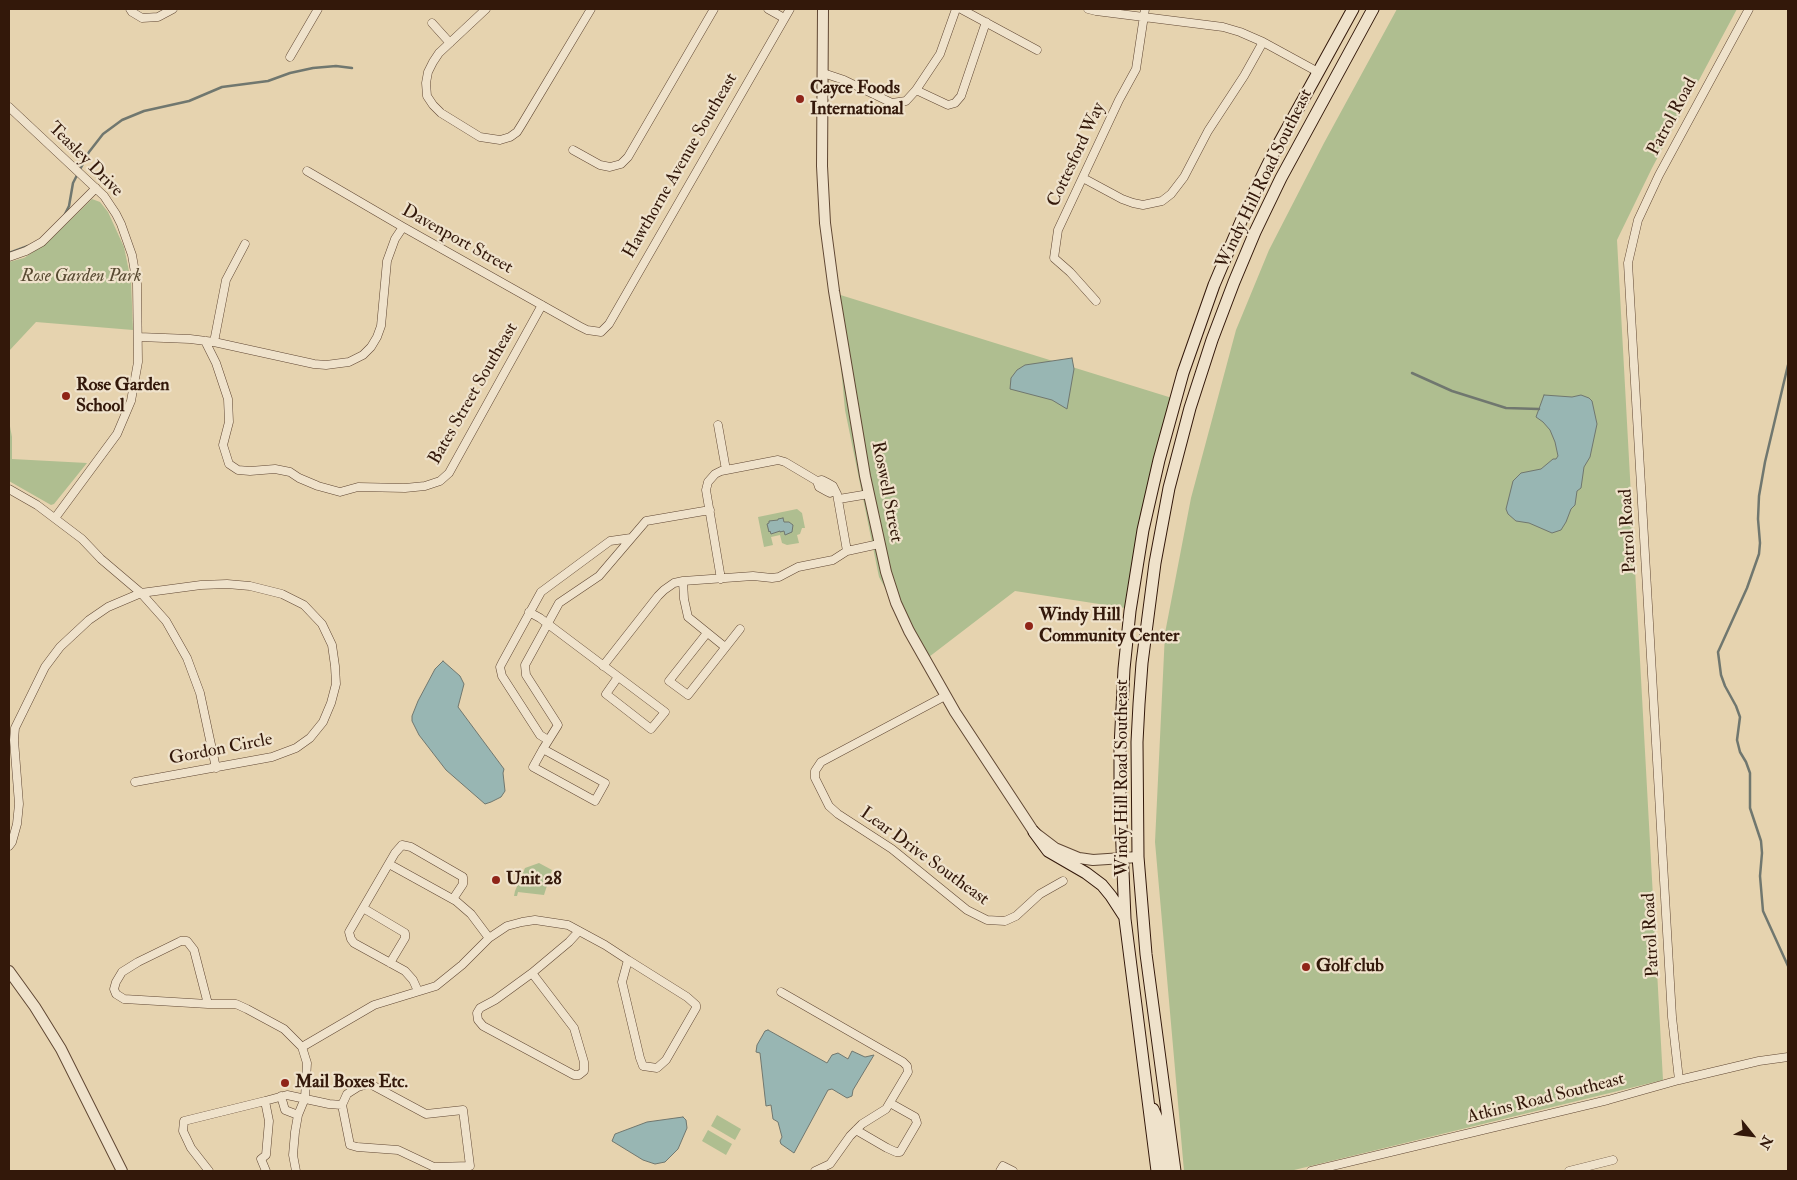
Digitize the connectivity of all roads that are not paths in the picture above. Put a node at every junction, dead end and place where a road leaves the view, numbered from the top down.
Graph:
1 (130, 9) edge
2 (173, 9) edge
3 (318, 9) edge
4 (486, 9) edge
5 (591, 9) edge
6 (714, 9) edge
7 (768, 9) edge
8 (790, 9) edge
9 (823, 9) edge
10 (956, 9) edge
11 (961, 9) edge
12 (1088, 9) edge
13 (1144, 9) edge
14 (1353, 9) edge
15 (1373, 9) edge
16 (1748, 9) edge
17 (784, 18) junction
18 (1143, 18) junction
19 (986, 22) junction
20 (432, 23) dead end
21 (1263, 42) junction
22 (450, 43) junction
23 (1037, 50) dead end
24 (290, 57) dead end
25 (1318, 72) junction
26 (823, 73) junction
27 (916, 90) junction
28 (9, 107) edge
29 (573, 150) dead end
30 (307, 171) dead end
31 (1083, 178) junction
32 (96, 188) junction
33 (403, 227) junction
34 (244, 244) dead end
35 (9, 257) edge
36 (1096, 301) dead end
37 (542, 305) junction
38 (594, 332) joint
39 (139, 337) junction
40 (205, 341) junction
41 (214, 342) junction
42 (718, 425) dead end
43 (726, 470) junction
44 (9, 489) edge
45 (868, 494) junction
46 (839, 499) junction
47 (710, 510) junction
48 (55, 518) junction
49 (631, 538) junction
50 (879, 544) junction
51 (847, 551) junction
52 (721, 579) junction
53 (683, 581) junction
54 (141, 593) junction
55 (529, 612) junction
56 (548, 624) junction
57 (740, 629) dead end
58 (707, 633) junction
59 (725, 647) junction
60 (603, 666) junction
61 (618, 678) junction
62 (945, 696) junction
63 (548, 740) junction
64 (543, 749) junction
65 (216, 768) junction
66 (135, 782) dead end
67 (1034, 832) junction
68 (9, 846) edge
69 (1138, 857) junction
70 (1121, 858) junction
71 (389, 864) junction
72 (1063, 881) dead end
73 (453, 900) junction
74 (363, 908) junction
75 (1125, 919) junction
76 (579, 931) junction
77 (489, 938) junction
78 (628, 960) junction
79 (390, 963) junction
80 (9, 971) edge
81 (532, 973) junction
82 (418, 991) junction
83 (782, 992) dead end
84 (208, 1004) junction
85 (302, 1047) junction
86 (1788, 1056) edge
87 (1680, 1080) junction
88 (281, 1096) junction
89 (1147, 1096) junction
90 (305, 1098) junction
91 (265, 1100) junction
92 (890, 1103) junction
93 (342, 1105) junction
94 (298, 1115) junction
95 (856, 1130) junction
96 (1613, 1160) dead end
97 (830, 1164) junction
98 (122, 1171) edge
99 (208, 1171) edge
100 (266, 1171) edge
101 (296, 1171) edge
102 (815, 1171) edge
103 (835, 1171) edge
104 (1000, 1171) edge
105 (1013, 1171) edge
106 (1157, 1171) edge
107 (1166, 1171) edge
108 (1174, 1171) edge
109 (1311, 1171) edge
110 (1569, 1171) edge

1 - 2 street
3 - 24 street
4 - 22 street
5 - 22 street
6 - 29 street
7 - 17 street
8 - 17 street, Hawthorne Avenue Southeast
9 - 26 street, Roswell Street
10 - 27 street
11 - 19 street
12 - 18 street
13 - 18 street, Cottesford Way
14 - 25 main road, Windy Hill Road Southeast
15 - 69 main road, Windy Hill Road Southeast
16 - 87 street, Patrol Road
17 - 38 street, Hawthorne Avenue Southeast
18 - 21 street
18 - 31 street, Cottesford Way
19 - 23 street
19 - 27 street
20 - 22 street
21 - 25 street
21 - 31 street
25 - 70 main road, Windy Hill Road Southeast
26 - 27 street
26 - 45 street, Roswell Street
28 - 32 street, Teasley Drive
30 - 33 street, Davenport Street
31 - 36 street, Cottesford Way
32 - 35 street
32 - 39 street, Teasley Drive
33 - 37 street, Davenport Street
33 - 41 street
34 - 41 street
37 - 38 street, Davenport Street
37 - 40 street, Bates Street Southeast
39 - 40 street
39 - 48 street, Teasley Drive
40 - 41 street
42 - 43 street
43 - 46 street
43 - 47 street
44 - 48 street
45 - 46 street
45 - 50 street, Roswell Street
46 - 51 street
47 - 49 street
47 - 52 street
48 - 54 street
49 - 55 street
49 - 56 street
50 - 51 street
50 - 62 street, Roswell Street
51 - 52 street
52 - 53 street
53 - 58 street
53 - 60 street
54 - 65 street
54 - 65 street, Gordon Circle
54 - 68 street, Gordon Circle
55 - 56 street
55 - 63 street
56 - 60 street
56 - 63 street
57 - 59 street
58 - 59 street
58 - 59 street
60 - 61 street
61 - 61 street
62 - 67 street, Roswell Street
62 - 72 street, Lear Drive Southeast
63 - 64 street
64 - 64 street
65 - 66 street, Gordon Circle
67 - 70 street, Roswell Street
67 - 75 main road
69 - 70 street, Roswell Street
69 - 108 main road, Windy Hill Road Southeast
70 - 75 main road, Windy Hill Road Southeast
71 - 73 street
71 - 73 street
71 - 74 street
73 - 77 street
74 - 79 street
74 - 79 street
75 - 89 main road, Windy Hill Road Southeast
76 - 77 street
76 - 78 street
76 - 81 street
77 - 82 street
78 - 78 street
79 - 82 street
80 - 98 street
81 - 81 street
82 - 85 street
83 - 92 street
84 - 84 street
84 - 85 street
85 - 90 street
86 - 87 street, Atkins Road Southeast
87 - 109 street, Atkins Road Southeast
88 - 90 street
88 - 91 street
88 - 94 street
89 - 106 main road, Windy Hill Road Southeast
89 - 107 main road
90 - 93 street
90 - 94 street
91 - 99 street
91 - 100 street
92 - 95 street
92 - 95 street
93 - 93 street
94 - 101 street
95 - 97 street
96 - 110 street
97 - 102 street
97 - 103 street
104 - 105 street

